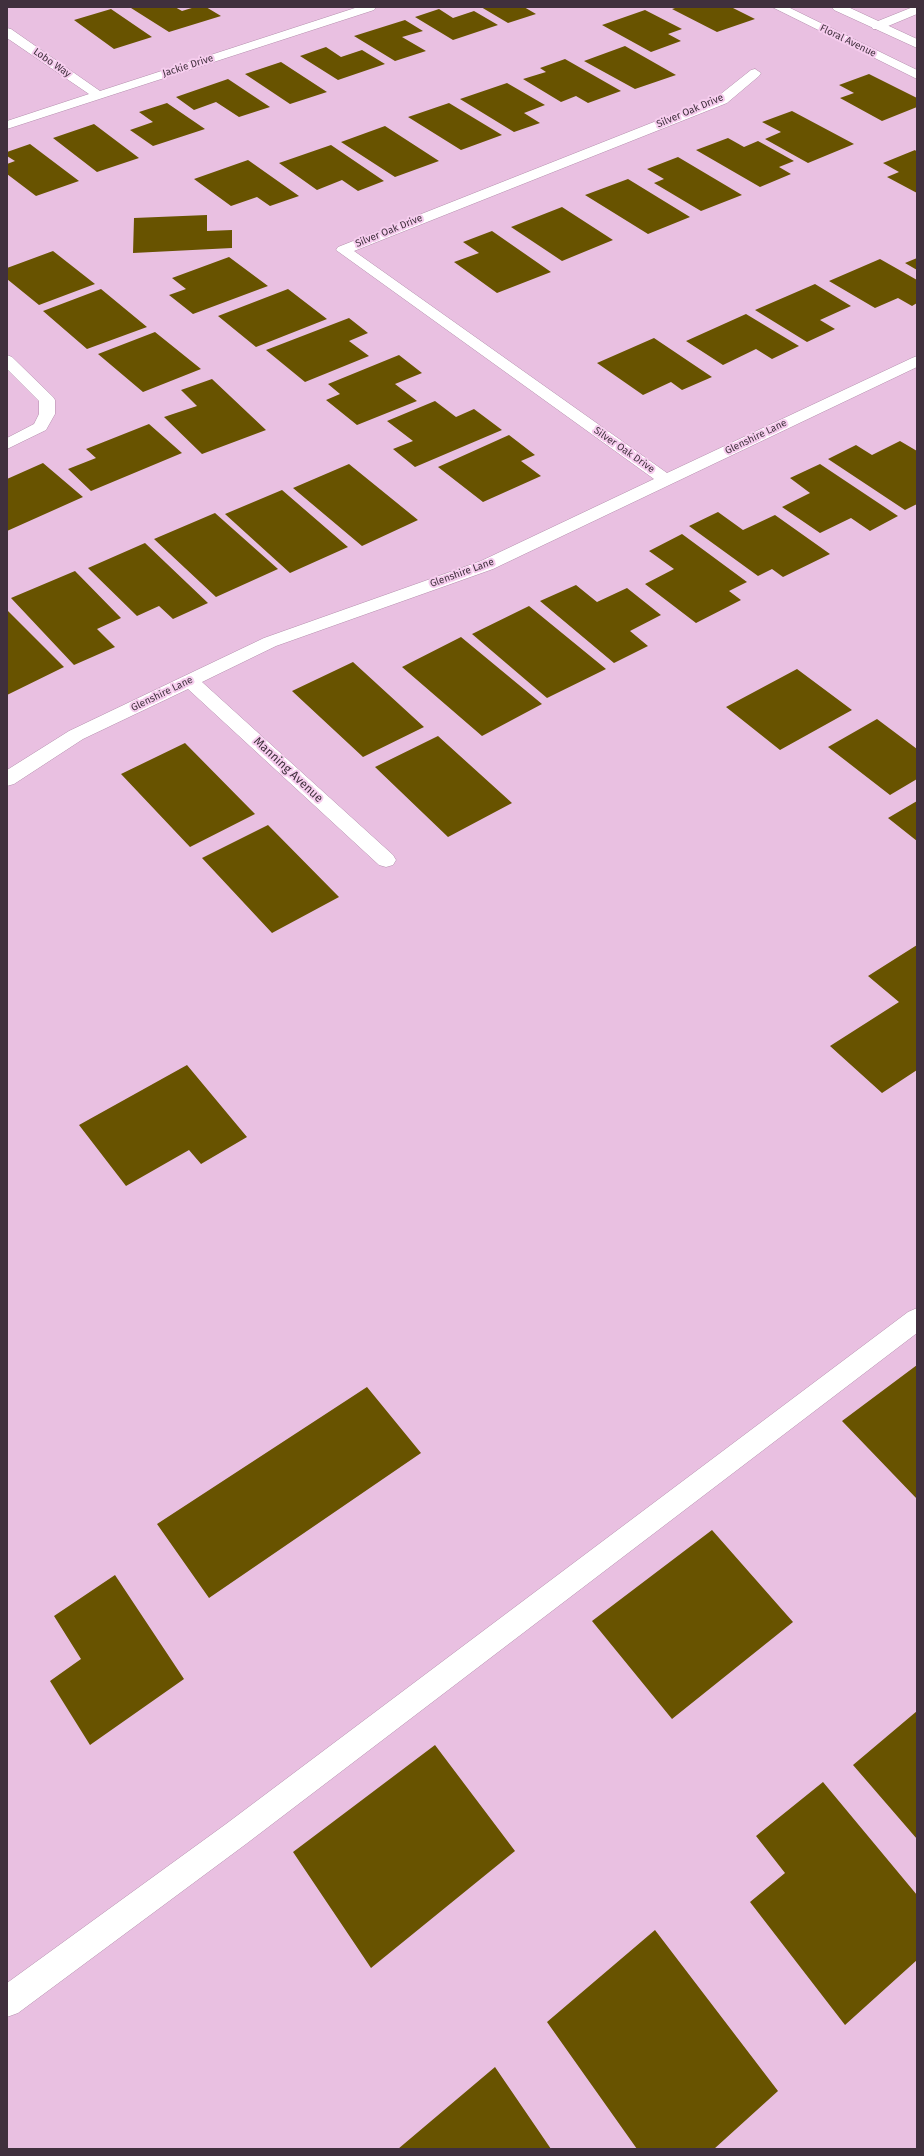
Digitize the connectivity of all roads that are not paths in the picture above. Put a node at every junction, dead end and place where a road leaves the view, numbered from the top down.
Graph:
1 (370, 7) edge
2 (778, 7) edge
3 (838, 7) edge
4 (917, 10) edge
5 (877, 26) junction
6 (7, 32) edge
7 (917, 44) edge
8 (755, 73) dead end
9 (917, 75) edge
10 (98, 95) junction
11 (7, 125) edge
12 (7, 360) edge
13 (917, 361) edge
14 (7, 444) edge
15 (666, 480) junction
16 (190, 681) junction
17 (7, 779) edge
18 (386, 860) dead end
19 (917, 1319) edge
20 (7, 2002) edge

1 - 10 street, Jackie Drive
2 - 9 street, Floral Avenue
3 - 5 street
4 - 5 street
5 - 7 street
6 - 10 street, Lobo Way
8 - 15 street, Silver Oak Drive
10 - 11 street, Jackie Drive
12 - 14 street
13 - 15 street, Glenshire Lane
15 - 16 street, Glenshire Lane
16 - 17 street, Glenshire Lane
16 - 18 street, Manning Avenue
19 - 20 street

